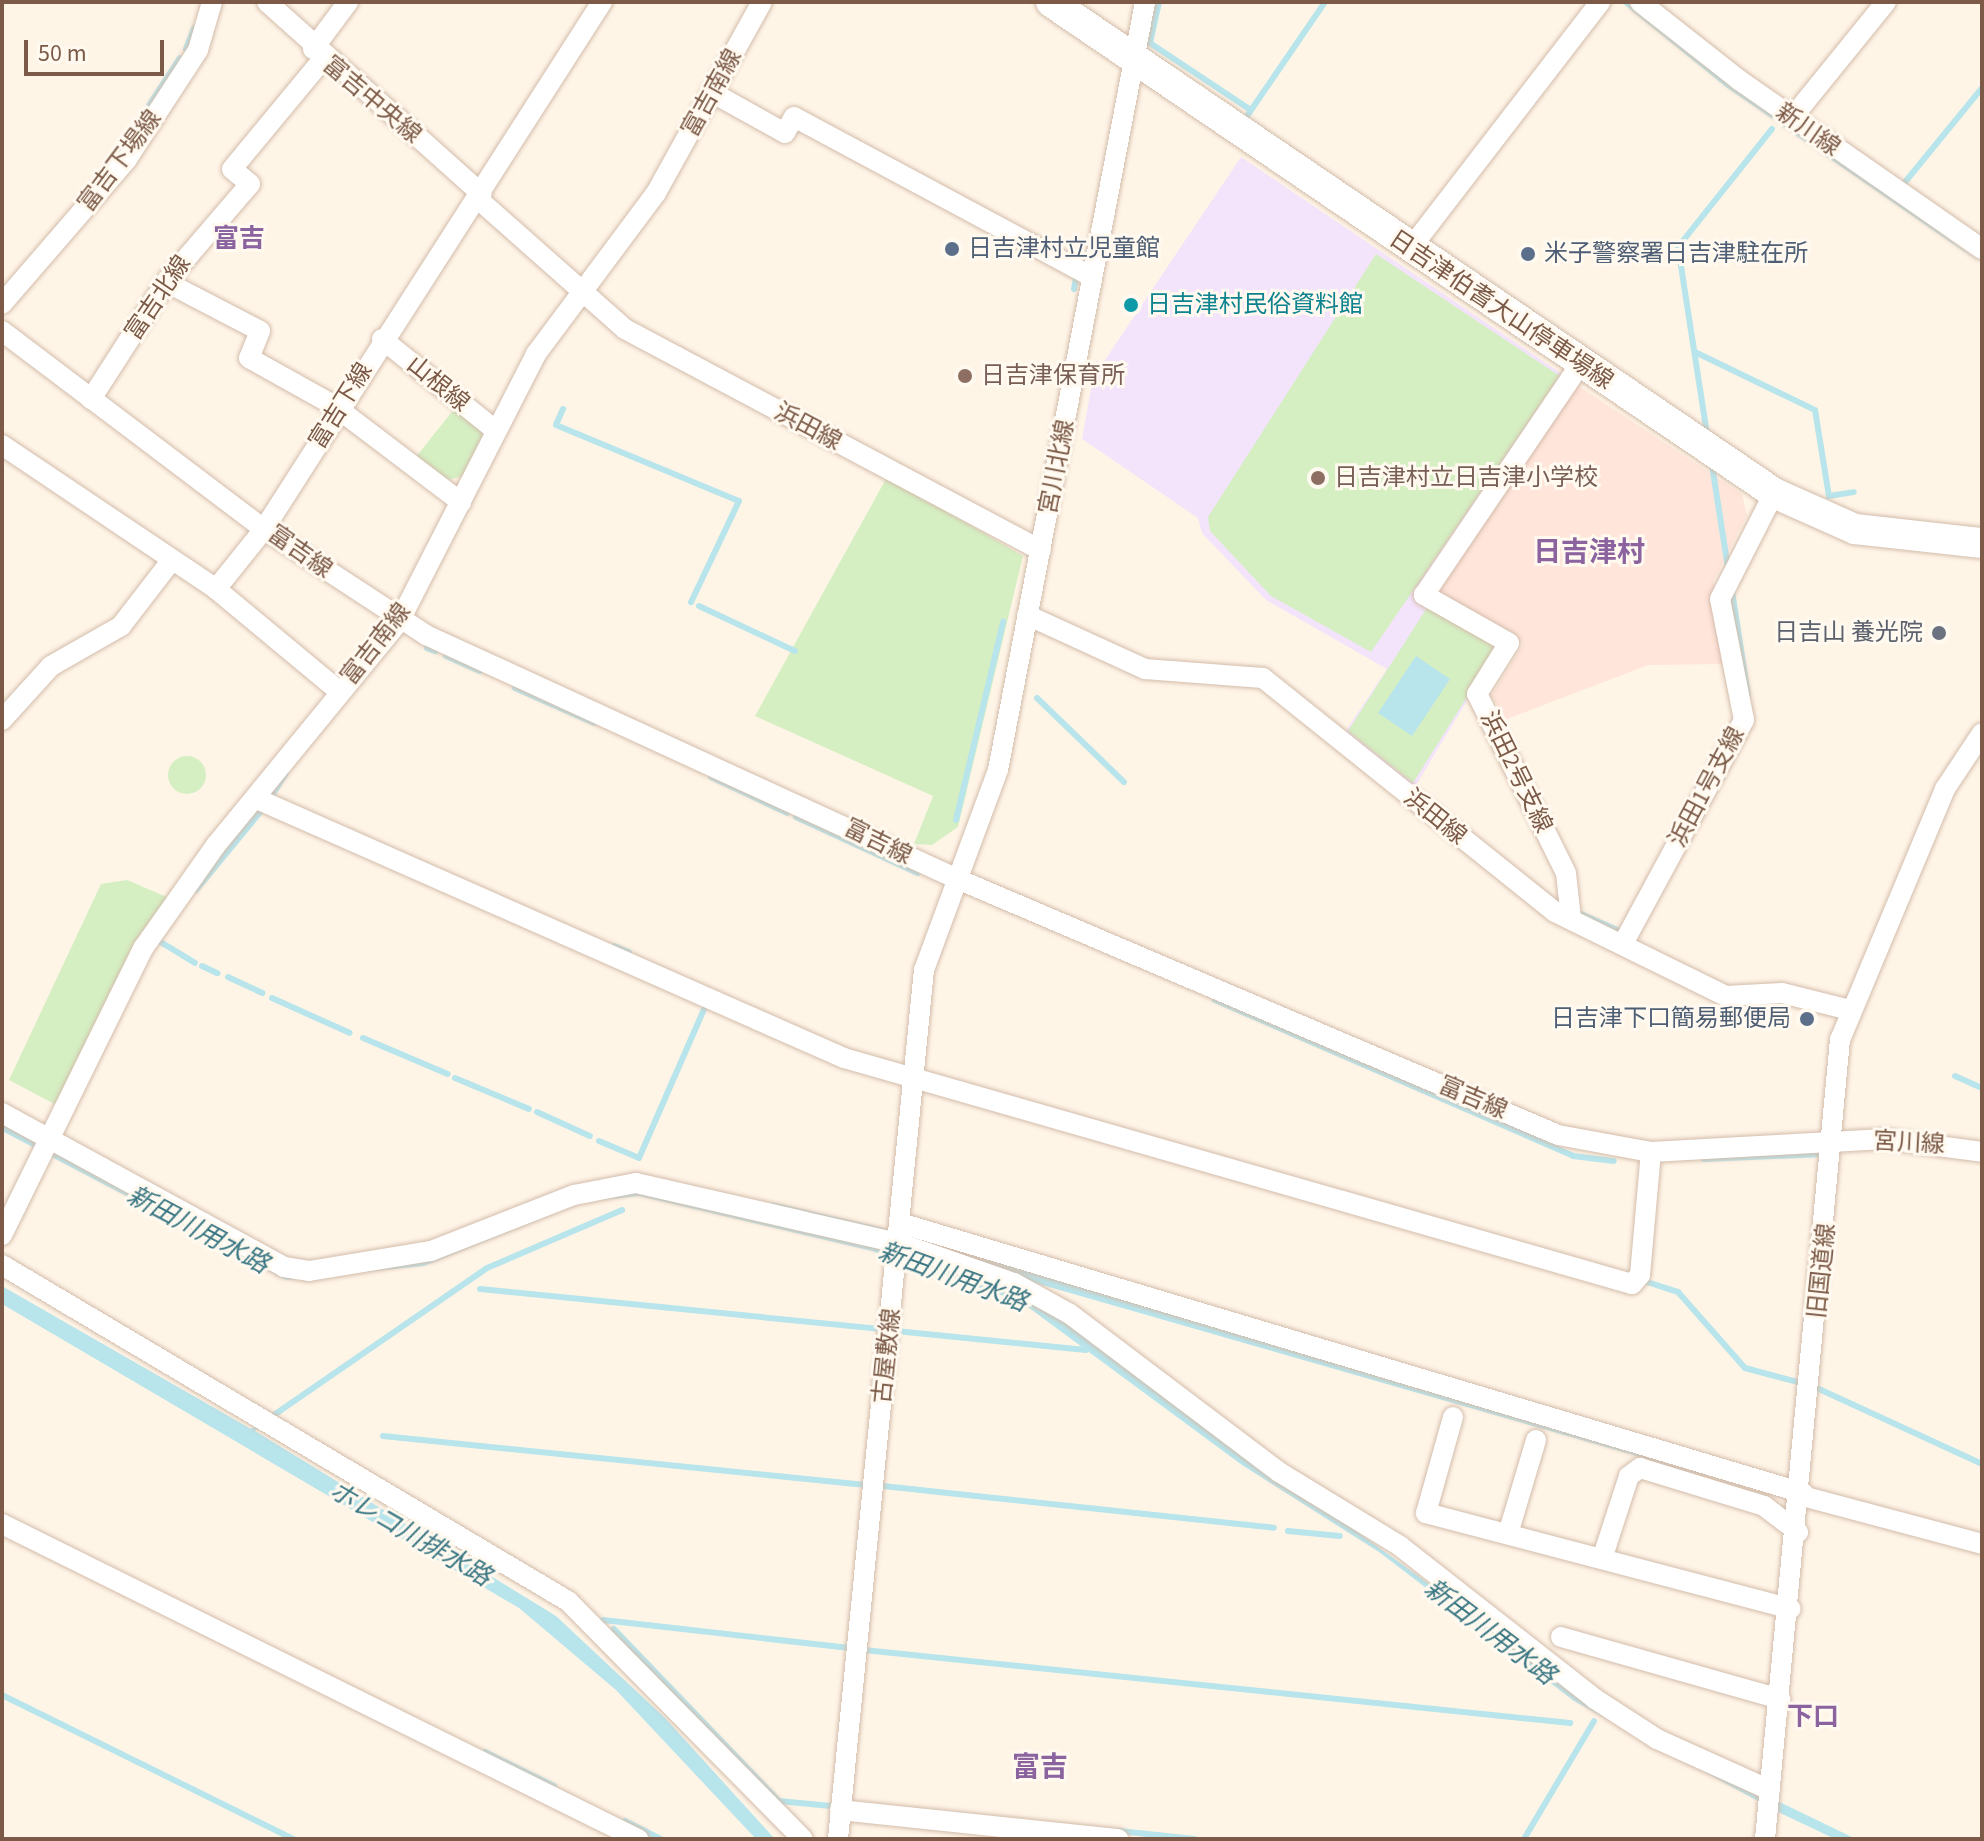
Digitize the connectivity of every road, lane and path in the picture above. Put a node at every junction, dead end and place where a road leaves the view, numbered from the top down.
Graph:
1 (212, 2) edge
2 (267, 2) edge
3 (348, 2) edge
4 (602, 2) edge
5 (762, 2) edge
6 (1051, 2) edge
7 (1145, 2) edge
8 (1600, 2) edge
9 (1640, 2) edge
10 (1886, 2) edge
11 (318, 54) junction
12 (1133, 58) junction
13 (713, 93) junction
14 (1792, 118) junction
15 (480, 196) junction
16 (1410, 249) junction
17 (1982, 249) edge
18 (1091, 276) junction
19 (166, 282) junction
20 (581, 295) junction
21 (2, 304) edge
22 (2, 331) edge
23 (382, 339) junction
24 (1581, 363) junction
25 (91, 399) junction
26 (339, 411) junction
27 (494, 429) junction
28 (2, 445) edge
29 (1774, 493) junction
30 (461, 502) junction
31 (264, 529) junction
32 (1982, 543) edge
33 (1041, 550) junction
34 (171, 561) junction
35 (216, 589) junction
36 (1027, 615) junction
37 (400, 620) junction
38 (339, 691) junction
39 (2, 720) edge
40 (1982, 733) edge
41 (257, 799) junction
42 (955, 878) junction
43 (1571, 919) junction
44 (1624, 942) junction
45 (1850, 1010) junction
46 (914, 1078) junction
47 (2, 1113) edge
48 (51, 1139) junction
49 (1835, 1143) junction
50 (1651, 1152) junction
51 (1982, 1152) edge
52 (900, 1233) junction
53 (2, 1235) edge
54 (2, 1265) edge
55 (1453, 1417) dead end
56 (1536, 1440) dead end
57 (1802, 1494) junction
58 (2, 1524) edge
59 (1798, 1532) junction
60 (1508, 1534) junction
61 (1982, 1544) edge
62 (1602, 1559) junction
63 (1791, 1609) junction
64 (1561, 1637) dead end
65 (1780, 1699) junction
66 (1770, 1790) junction
67 (840, 1810) junction
68 (638, 1839) edge
69 (803, 1839) edge
70 (838, 1839) edge
71 (1118, 1839) edge
72 (1765, 1839) edge

1 - 21 street, 富吉下場線
2 - 11 street, 富吉中央線
3 - 11 street, 富吉北線
4 - 15 street, 富吉下線
5 - 13 street, 富吉南線
6 - 12 main road, 日吉津伯耆大山停車場線
7 - 12 street, 宮川北線
8 - 16 street
9 - 14 street, 新川線
10 - 14 street
11 - 15 street, 富吉中央線
11 - 19 street, 富吉北線
12 - 16 main road, 日吉津伯耆大山停車場線
12 - 18 street, 宮川北線
13 - 18 street
13 - 20 street, 富吉南線
14 - 17 street, 新川線
15 - 20 street, 富吉中央線
15 - 23 street, 富吉下線
16 - 24 main road, 日吉津伯耆大山停車場線
18 - 33 street, 宮川北線
19 - 25 street, 富吉北線
19 - 26 street
20 - 27 street, 富吉南線
20 - 33 street, 浜田線
22 - 25 street, 富吉線
23 - 26 street, 富吉下線
23 - 27 street, 山根線
24 - 29 main road, 日吉津伯耆大山停車場線
24 - 43 street, 浜田2号支線
25 - 31 street, 富吉線
26 - 30 street
26 - 31 street, 富吉下線
27 - 30 street, 富吉南線
28 - 34 street
29 - 32 main road, 日吉津伯耆大山停車場線
29 - 44 street, 浜田1号支線
30 - 37 street, 富吉南線
31 - 35 street, 富吉下線
31 - 37 street, 富吉線
33 - 36 street, 宮川北線
34 - 35 street
34 - 39 street
35 - 38 street
36 - 42 street, 宮川北線
36 - 43 street, 浜田線
37 - 38 street, 富吉南線
37 - 42 street, 富吉線
38 - 41 street, 富吉南線
40 - 45 street, 旧国道線
41 - 46 street
41 - 48 street, 富吉南線
42 - 46 street, 古屋敷線
42 - 50 street, 富吉線
43 - 44 street, 浜田線
44 - 45 street, 浜田線
45 - 49 street, 旧国道線
46 - 50 street
46 - 52 street, 古屋敷線
47 - 48 street
48 - 52 street
48 - 53 street, 富吉南線
49 - 50 street, 富吉線
49 - 51 street, 宮川線
49 - 57 street, 旧国道線
52 - 57 street
52 - 66 street
52 - 67 street, 古屋敷線
54 - 69 street
55 - 60 street
56 - 60 street
57 - 59 street, 旧国道線
57 - 61 street
58 - 68 street
59 - 62 street
59 - 63 street, 旧国道線
60 - 62 street
62 - 63 street
63 - 65 street, 旧国道線
64 - 65 street
65 - 66 street, 旧国道線
66 - 72 street, 旧国道線
67 - 70 street, 古屋敷線
67 - 71 street

